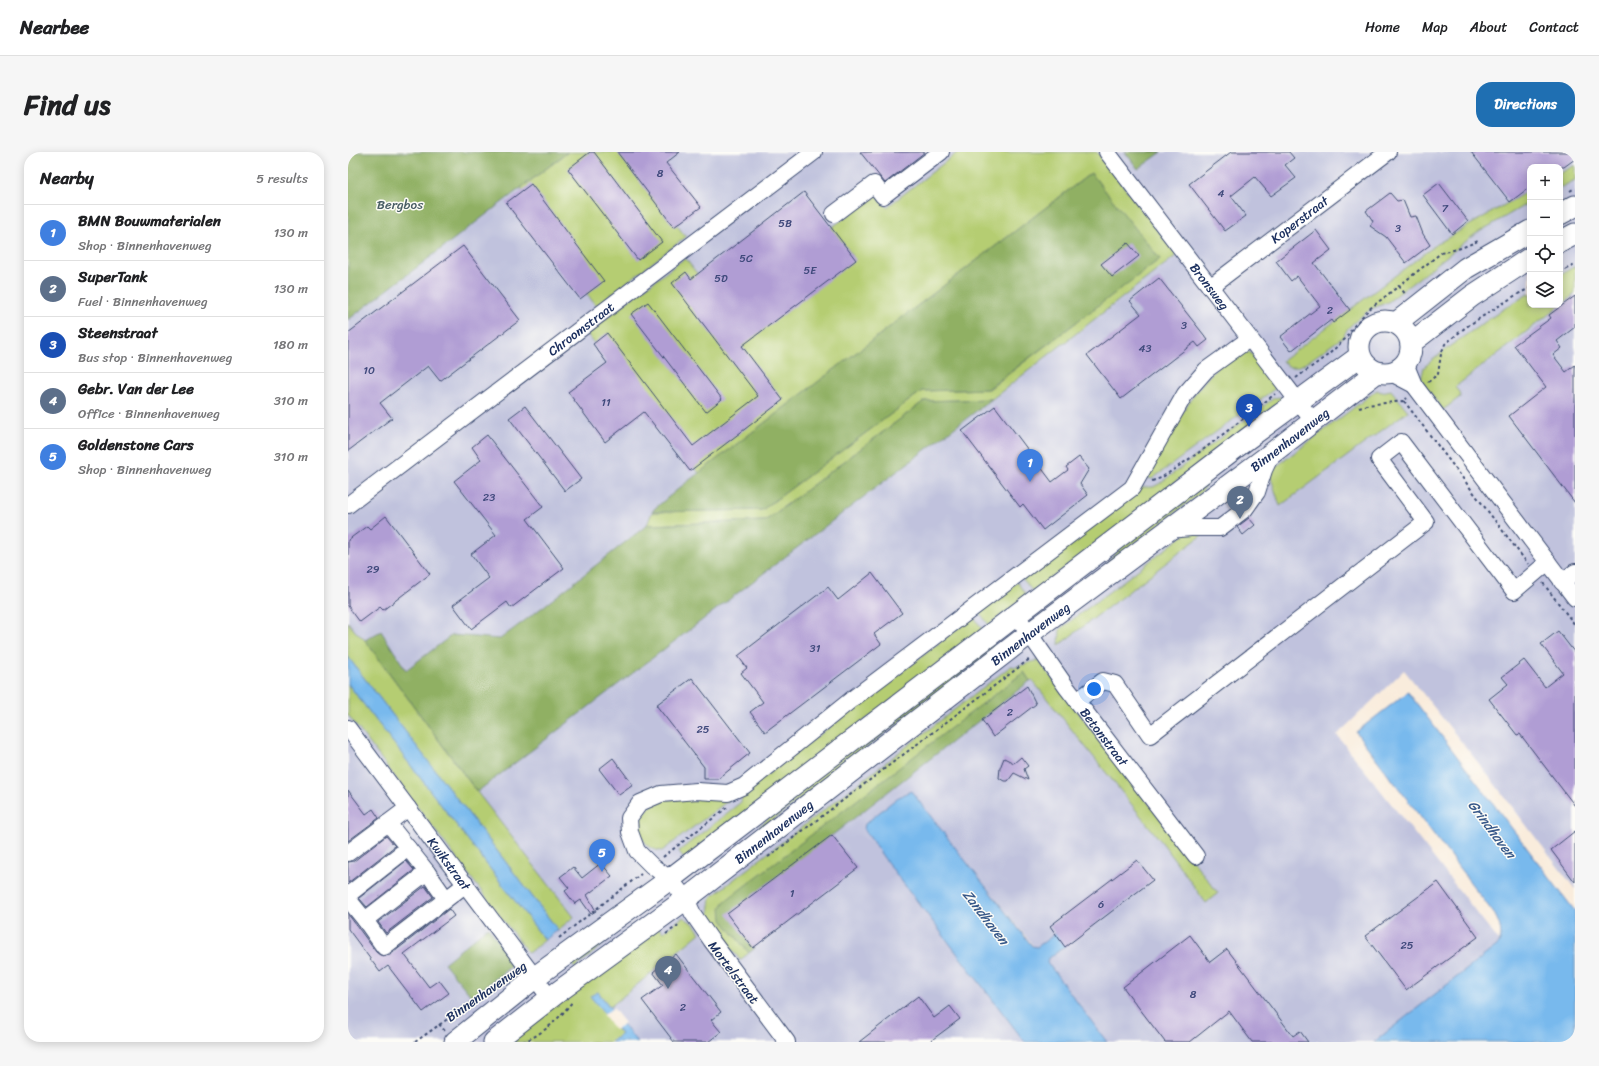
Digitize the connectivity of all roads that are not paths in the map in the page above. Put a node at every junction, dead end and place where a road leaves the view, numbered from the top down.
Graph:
1 (814, 152) edge
2 (941, 152) edge
3 (1107, 152) edge
4 (1388, 152) edge
5 (1575, 206) edge
6 (1563, 212) edge
7 (834, 214) dead end
8 (1527, 233) edge
9 (1575, 234) edge
10 (1563, 240) edge
11 (1527, 260) edge
12 (1210, 287) junction
13 (1396, 323) junction
14 (1249, 339) junction
15 (1411, 342) junction
16 (1360, 356) junction
17 (1390, 370) junction
18 (1291, 393) junction
19 (1313, 421) junction
20 (1272, 453) junction
21 (348, 505) edge
22 (1168, 530) junction
23 (1548, 562) junction
24 (1575, 572) edge
25 (1562, 582) junction
26 (1575, 598) edge
27 (1017, 616) junction
28 (1029, 634) junction
29 (1077, 701) junction
30 (348, 728) edge
31 (408, 808) junction
32 (388, 822) junction
33 (408, 848) junction
34 (348, 853) edge
35 (1196, 856) dead end
36 (427, 872) junction
37 (670, 879) junction
38 (466, 884) junction
39 (348, 895) edge
40 (348, 899) edge
41 (446, 899) junction
42 (686, 899) junction
43 (364, 920) junction
44 (530, 971) junction
45 (550, 998) junction
46 (455, 1042) edge
47 (494, 1042) edge
48 (787, 1042) edge

1 - 21 street, Chroomstraat
2 - 7 street
3 - 12 street, Bronsweg
4 - 12 street, Koperstraat
5 - 6 main road
8 - 13 main road
9 - 10 main road
11 - 15 main road
12 - 14 street, Bronsweg
13 - 15 main road
13 - 16 main road
14 - 18 street, Bronsweg
14 - 37 street
15 - 17 main road
16 - 17 main road
16 - 18 main road, Binnenhavenweg
17 - 19 main road, Binnenhavenweg
17 - 23 street
18 - 19 street, Bronsweg
18 - 27 main road, Binnenhavenweg
19 - 20 main road, Binnenhavenweg
20 - 22 main road, Binnenhavenweg
20 - 22 street
22 - 28 main road, Binnenhavenweg
23 - 25 street
23 - 29 street
24 - 25 street
25 - 26 street
27 - 28 street, Betonstraat
27 - 37 main road, Binnenhavenweg
28 - 29 street, Betonstraat
28 - 42 main road, Binnenhavenweg
29 - 35 street, Betonstraat
30 - 31 street, Kwikstraat
31 - 32 street
31 - 38 street, Kwikstraat
32 - 33 street
32 - 34 street
33 - 36 street
33 - 39 street
36 - 41 street
36 - 43 street
37 - 42 street
37 - 44 main road, Binnenhavenweg
38 - 41 street
38 - 44 street, Kwikstraat
40 - 43 street
41 - 43 street
42 - 45 main road, Binnenhavenweg
42 - 48 street, Mortelstraat
44 - 45 street, Kwikstraat
44 - 46 main road, Binnenhavenweg
45 - 47 main road, Binnenhavenweg

